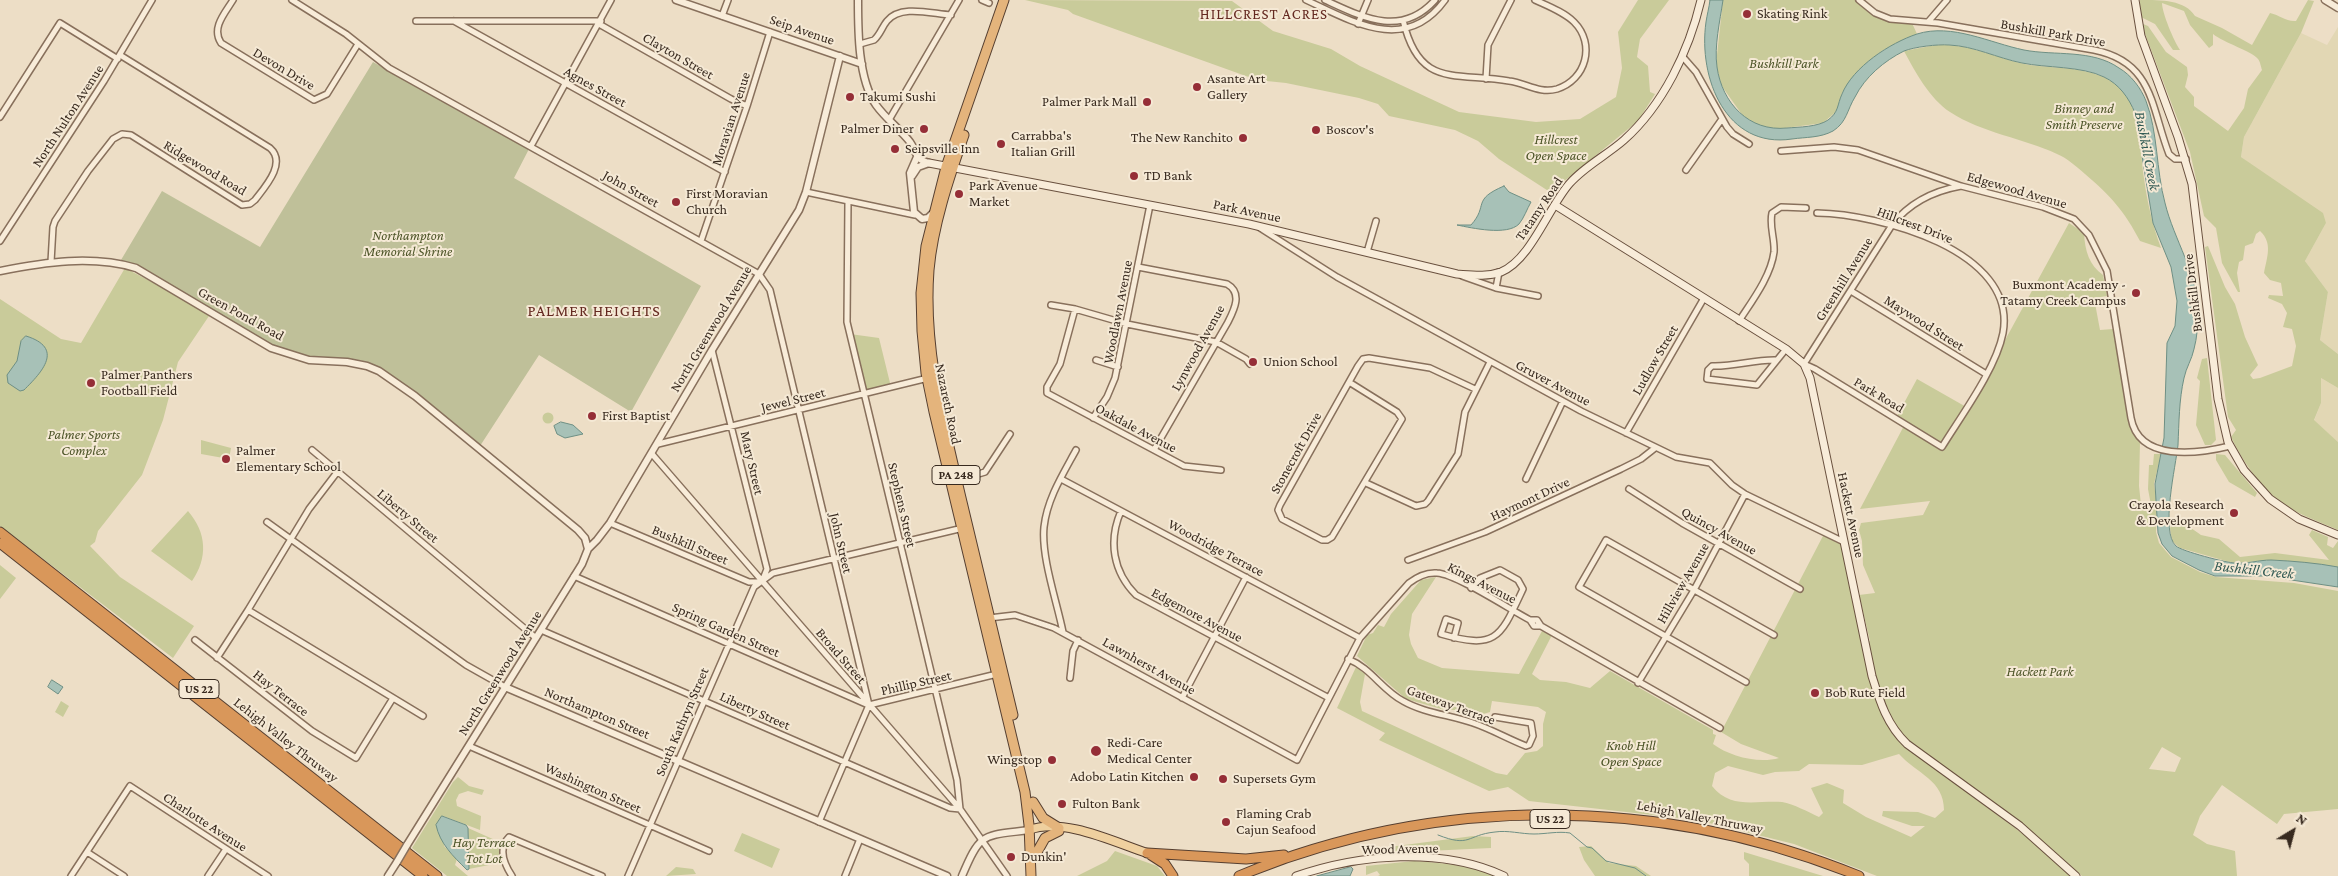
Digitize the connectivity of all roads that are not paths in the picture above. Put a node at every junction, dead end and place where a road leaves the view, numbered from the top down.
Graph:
1 (152, 0) edge
2 (233, 0) edge
3 (292, 0) edge
4 (611, 0) edge
5 (676, 0) edge
6 (728, 0) edge
7 (858, 0) edge
8 (959, 0) edge
9 (982, 0) edge
10 (1004, 0) edge
11 (1306, 0) edge
12 (1325, 0) edge
13 (1368, 0) edge
14 (1435, 0) edge
15 (1445, 0) edge
16 (1511, 0) edge
17 (1534, 0) edge
18 (1701, 0) edge
19 (1859, 0) edge
20 (1947, 0) edge
21 (2135, 0) edge
22 (2325, 0) edge
23 (989, 4) dead end
24 (2338, 8) edge
25 (951, 15) junction
26 (722, 16) junction
27 (1361, 17) junction
28 (1403, 20) junction
29 (454, 21) junction
30 (416, 22) dead end
31 (600, 22) junction
32 (1928, 22) junction
33 (1358, 24) junction
34 (1404, 27) junction
35 (770, 32) junction
36 (358, 44) junction
37 (860, 44) junction
38 (840, 56) junction
39 (1682, 56) junction
40 (119, 57) junction
41 (862, 64) junction
42 (1486, 79) junction
43 (566, 84) junction
44 (747, 106) junction
45 (0, 117) edge
46 (1722, 119) junction
47 (889, 120) junction
48 (1749, 144) dead end
49 (531, 146) junction
50 (1781, 152) dead end
51 (917, 157) junction
52 (2186, 159) junction
53 (929, 163) junction
54 (949, 167) junction
55 (1686, 170) dead end
56 (725, 172) junction
57 (911, 180) junction
58 (1961, 186) junction
59 (806, 192) junction
60 (848, 202) junction
61 (1150, 205) junction
62 (1554, 205) junction
63 (1806, 208) dead end
64 (934, 211) junction
65 (1817, 213) dead end
66 (915, 215) junction
67 (1376, 221) dead end
68 (1892, 225) junction
69 (1256, 226) junction
70 (0, 241) edge
71 (701, 241) junction
72 (1367, 252) junction
73 (51, 262) junction
74 (1138, 267) junction
75 (0, 271) edge
76 (1499, 272) junction
77 (759, 274) junction
78 (1457, 274) junction
79 (1496, 288) junction
80 (1851, 291) junction
81 (1538, 296) dead end
82 (1704, 298) junction
83 (1051, 305) dead end
84 (1075, 309) junction
85 (1739, 321) junction
86 (1127, 324) junction
87 (1216, 342) junction
88 (1786, 349) junction
89 (712, 350) junction
90 (1096, 360) dead end
91 (1777, 360) junction
92 (1490, 362) junction
93 (1250, 364) dead end
94 (1804, 364) junction
95 (1118, 367) junction
96 (1986, 374) junction
97 (930, 377) junction
98 (1349, 382) junction
99 (1475, 389) junction
100 (864, 395) junction
101 (1563, 401) junction
102 (798, 411) junction
103 (1094, 418) junction
104 (732, 426) junction
105 (1626, 433) junction
106 (1010, 434) dead end
107 (658, 444) junction
108 (2230, 446) junction
109 (1942, 447) joint
110 (1656, 448) junction
111 (312, 450) dead end
112 (1076, 450) dead end
113 (1154, 450) junction
114 (652, 454) junction
115 (1221, 470) dead end
116 (338, 471) junction
117 (1526, 478) dead end
118 (1060, 479) junction
119 (954, 481) junction
120 (1366, 483) junction
121 (1629, 489) dead end
122 (1745, 494) junction
123 (1121, 511) junction
124 (267, 522) dead end
125 (610, 523) junction
126 (965, 527) junction
127 (0, 532) edge
128 (2338, 535) edge
129 (291, 539) junction
130 (899, 542) junction
131 (1844, 542) junction
132 (0, 543) edge
133 (1719, 544) junction
134 (588, 549) junction
135 (834, 558) junction
136 (1408, 560) dead end
137 (574, 576) junction
138 (1246, 577) junction
139 (762, 581) junction
140 (1471, 588) junction
141 (1800, 589) dead end
142 (1694, 590) junction
143 (248, 610) junction
144 (1512, 611) junction
145 (987, 619) junction
146 (541, 630) junction
147 (1063, 632) junction
148 (1774, 635) dead end
149 (1666, 636) junction
150 (1214, 637) junction
151 (536, 638) junction
152 (1360, 638) junction
153 (1454, 638) dead end
154 (195, 640) dead end
155 (1078, 640) junction
156 (729, 644) junction
157 (217, 658) junction
158 (1348, 659) junction
159 (1000, 674) junction
160 (1070, 678) dead end
161 (1746, 682) dead end
162 (1638, 683) junction
163 (505, 687) junction
164 (935, 691) junction
165 (392, 698) junction
166 (1182, 698) junction
167 (1329, 698) junction
168 (704, 701) junction
169 (869, 705) junction
170 (423, 716) dead end
171 (1495, 716) dead end
172 (1720, 728) dead end
173 (469, 746) junction
174 (1297, 760) joint
175 (678, 761) junction
176 (844, 762) junction
177 (1032, 802) junction
178 (960, 809) junction
179 (819, 822) junction
180 (650, 825) junction
181 (1059, 829) junction
182 (1033, 830) junction
183 (860, 839) junction
184 (982, 840) junction
185 (226, 849) junction
186 (709, 851) dead end
187 (87, 852) junction
188 (1147, 853) junction
189 (1301, 853) junction
190 (1036, 854) junction
191 (71, 876) edge
192 (124, 876) edge
193 (208, 876) edge
194 (268, 876) edge
195 (388, 876) edge
196 (423, 876) edge
197 (436, 876) edge
198 (512, 876) edge
199 (602, 876) edge
200 (628, 876) edge
201 (845, 876) edge
202 (947, 876) edge
203 (962, 876) edge
204 (1007, 876) edge
205 (1031, 876) edge
206 (1037, 876) edge
207 (1173, 876) edge
208 (1239, 876) edge
209 (1253, 876) edge
210 (1296, 876) edge
211 (1504, 876) edge
212 (1847, 876) edge
213 (1859, 876) edge
214 (2076, 876) edge

1 - 40 street, North Nulton Avenue
2 - 36 street, Devon Drive
3 - 36 street, John Street
4 - 31 street
5 - 26 street, Seip Avenue
6 - 26 street
7 - 37 street
8 - 25 street
9 - 23 street
10 - 54 highway, Nazareth Road / PA 248
11 - 33 street
12 - 27 street
13 - 27 street
14 - 28 street
15 - 34 street
16 - 42 street
17 - 42 street
18 - 39 main road, Tatamy Road
19 - 32 street, Bushkill Park Drive
20 - 32 street
21 - 52 main road, Bushkill Drive
22 - 24 street
25 - 37 street
25 - 47 street
26 - 35 street, Seip Avenue
27 - 28 street
27 - 33 street
28 - 34 street
29 - 30 street, Clayton Street
29 - 31 street, Clayton Street
29 - 43 street, Agnes Street
31 - 43 street
31 - 44 street, Clayton Street
32 - 52 street, Bushkill Park Drive
33 - 34 street
34 - 42 street
35 - 38 street, Seip Avenue
35 - 44 street, Moravian Avenue
36 - 49 street, John Street
37 - 41 street
38 - 41 street, Seip Avenue
38 - 59 street, North Greenwood Avenue
39 - 46 street
39 - 62 main road, Tatamy Road
40 - 45 street, Ridgewood Road
40 - 70 street, North Nulton Avenue
40 - 73 street, Ridgewood Road
41 - 47 street
43 - 49 street
43 - 56 street, Agnes Street
44 - 56 street, Moravian Avenue
46 - 48 street
46 - 55 street
47 - 51 street
49 - 71 street, John Street
50 - 58 street, Edgewood Avenue
51 - 53 street
51 - 57 street
52 - 108 main road, Bushkill Drive
53 - 54 main road, Park Avenue
53 - 57 street
54 - 61 main road, Park Avenue
54 - 64 highway, Nazareth Road / PA 248
54 - 97 highway, Nazareth Road / PA 248
56 - 71 street, Moravian Avenue
57 - 66 street
58 - 68 street, Greenhill Avenue
58 - 108 street, Edgewood Avenue
59 - 60 street
59 - 77 street, North Greenwood Avenue
60 - 66 street
60 - 100 street, Stephens Street
61 - 69 main road, Park Avenue
61 - 74 street, Woodlawn Avenue
62 - 76 main road, Tatamy Road
62 - 82 main road
63 - 85 street
64 - 66 street
64 - 97 highway, Nazareth Road / PA 248
65 - 68 street, Hillcrest Drive
67 - 72 street
68 - 80 street, Greenhill Avenue
68 - 96 street, Hillcrest Drive
69 - 72 main road, Park Avenue
69 - 92 street, Gruver Avenue
71 - 77 street, John Street
72 - 78 main road, Park Avenue
73 - 75 street, Green Pond Road
73 - 134 street, Green Pond Road
74 - 86 street, Woodlawn Avenue
74 - 87 street, Lynwood Avenue
76 - 78 main road, Tatamy Road
76 - 79 street
77 - 89 street, North Greenwood Avenue
77 - 102 street, John Street
78 - 79 street, Park Avenue
79 - 81 street, Park Avenue
80 - 94 street, Greenhill Avenue
80 - 96 street, Maywood Street
82 - 85 main road
82 - 105 street, Ludlow Street
83 - 84 street
84 - 86 street
84 - 103 street, Oakdale Avenue
85 - 88 main road
86 - 87 street
86 - 95 street, Woodlawn Avenue
87 - 93 street
87 - 113 street, Lynwood Avenue
88 - 91 street
88 - 94 main road
89 - 104 street, Mary Street
89 - 107 street, North Greenwood Avenue
90 - 95 street
91 - 91 street
92 - 99 street
92 - 101 street, Gruver Avenue
94 - 109 street, Park Road
94 - 131 main road, Hackett Avenue
95 - 103 street, Woodlawn Avenue
96 - 109 street, Hillcrest Drive
97 - 100 street, Jewel Street
97 - 119 highway, Nazareth Road / PA 248
98 - 99 street, Stonecroft Drive
98 - 120 street
98 - 120 street, Stonecroft Drive
99 - 120 street
100 - 102 street, Jewel Street
100 - 130 street, Stephens Street
101 - 105 street, Gruver Avenue
101 - 117 street
102 - 104 street, Jewel Street
102 - 135 street, John Street
103 - 113 street, Oakdale Avenue
104 - 107 street, Jewel Street
104 - 139 street, Mary Street
105 - 110 street, Gruver Avenue
106 - 119 street
107 - 114 street, North Greenwood Avenue
108 - 128 main road, Bushkill Drive
110 - 122 street, Gruver Avenue
110 - 136 street, Haymont Drive
111 - 116 street, Liberty Street
112 - 118 street
113 - 115 street, Oakdale Avenue
114 - 125 street, North Greenwood Avenue
114 - 139 street, Broad Street
116 - 129 street
116 - 151 street, Liberty Street
118 - 123 street, Woodridge Terrace
118 - 147 street
119 - 126 highway, Nazareth Road / PA 248
121 - 133 street, Quincy Avenue
122 - 131 street, Gruver Avenue
122 - 133 street, Hillview Avenue
123 - 138 street, Woodridge Terrace
123 - 150 street, Edgemore Avenue
124 - 129 street, Northampton Street
125 - 134 street, North Greenwood Avenue
125 - 139 street, Bushkill Street
126 - 130 street
126 - 145 highway, Nazareth Road / PA 248
127 - 197 highway, Lehigh Valley Thruway / US 22
129 - 143 street
129 - 163 street, Northampton Street
130 - 135 street
130 - 164 street, Stephens Street
131 - 214 main road, Hackett Avenue
132 - 196 highway, Lehigh Valley Thruway / US 22
133 - 141 street, Quincy Avenue
133 - 142 street, Hillview Avenue
134 - 137 street, North Greenwood Avenue
135 - 139 street
135 - 169 street, John Street
137 - 146 street, North Greenwood Avenue
137 - 156 street, Spring Garden Street
138 - 150 street
138 - 152 street, Woodridge Terrace
139 - 156 street, South Kathryn Street
139 - 169 street, Broad Street
140 - 144 street, Kings Avenue
140 - 144 street
140 - 152 street, Kings Avenue
142 - 148 street
142 - 149 street, Hillview Avenue
142 - 149 street
143 - 157 street
143 - 165 street
144 - 153 street
144 - 162 street, Kings Avenue
145 - 147 street, Lawnherst Avenue
145 - 159 highway, Nazareth Road / PA 248
146 - 151 street, North Greenwood Avenue
146 - 168 street, Liberty Street
147 - 155 street, Lawnherst Avenue
149 - 161 street
149 - 162 street, Hillview Avenue
150 - 166 street
150 - 167 street, Edgemore Avenue
151 - 163 street, North Greenwood Avenue
152 - 158 street, Kings Avenue
154 - 157 street, Hay Terrace
155 - 160 street
155 - 166 street, Lawnherst Avenue
156 - 168 street, South Kathryn Street
156 - 169 street, Spring Garden Street
157 - 165 street, Hay Terrace
158 - 167 street, Kings Avenue
158 - 171 street, Gateway Terrace
159 - 164 street, Phillip Street
159 - 177 highway, Nazareth Road / PA 248
159 - 182 highway, Nazareth Road / PA 248
162 - 172 street, Kings Avenue
163 - 173 street, North Greenwood Avenue
163 - 175 street, Northampton Street
164 - 169 street, Phillip Street
164 - 178 street, Stephens Street
165 - 170 street
166 - 174 street, Lawnherst Avenue
167 - 174 street, Kings Avenue
168 - 175 street, South Kathryn Street
168 - 176 street, Liberty Street
169 - 176 street, Phillip Street
169 - 178 street, Broad Street
173 - 180 street, Washington Street
173 - 195 street, North Greenwood Avenue, bridge
175 - 179 street, Northampton Street
175 - 180 street, South Kathryn Street
176 - 178 street, Liberty Street
176 - 179 street, Phillip Street
177 - 181 highway
177 - 182 highway, Nazareth Road / PA 248
178 - 184 street, Broad Street
179 - 183 street, Northampton Street
180 - 186 street, Washington Street
180 - 200 street, South Kathryn Street
181 - 182 main road
181 - 188 main road
181 - 190 highway
182 - 184 street
182 - 190 highway, Nazareth Road / PA 248
182 - 205 highway, Nazareth Road / PA 248
183 - 201 street
183 - 202 street, Northampton Street
184 - 203 street
184 - 204 street, Broad Street
185 - 187 street, Charlotte Avenue
185 - 193 street
185 - 194 street, Charlotte Avenue
187 - 191 street
187 - 192 street
188 - 189 highway
188 - 207 highway
189 - 208 highway, Lehigh Valley Thruway / US 22
189 - 213 highway, Lehigh Valley Thruway / US 22
190 - 206 highway, Nazareth Road / PA 248
198 - 199 street
209 - 212 highway, Lehigh Valley Thruway / US 22
210 - 211 main road, Wood Avenue

